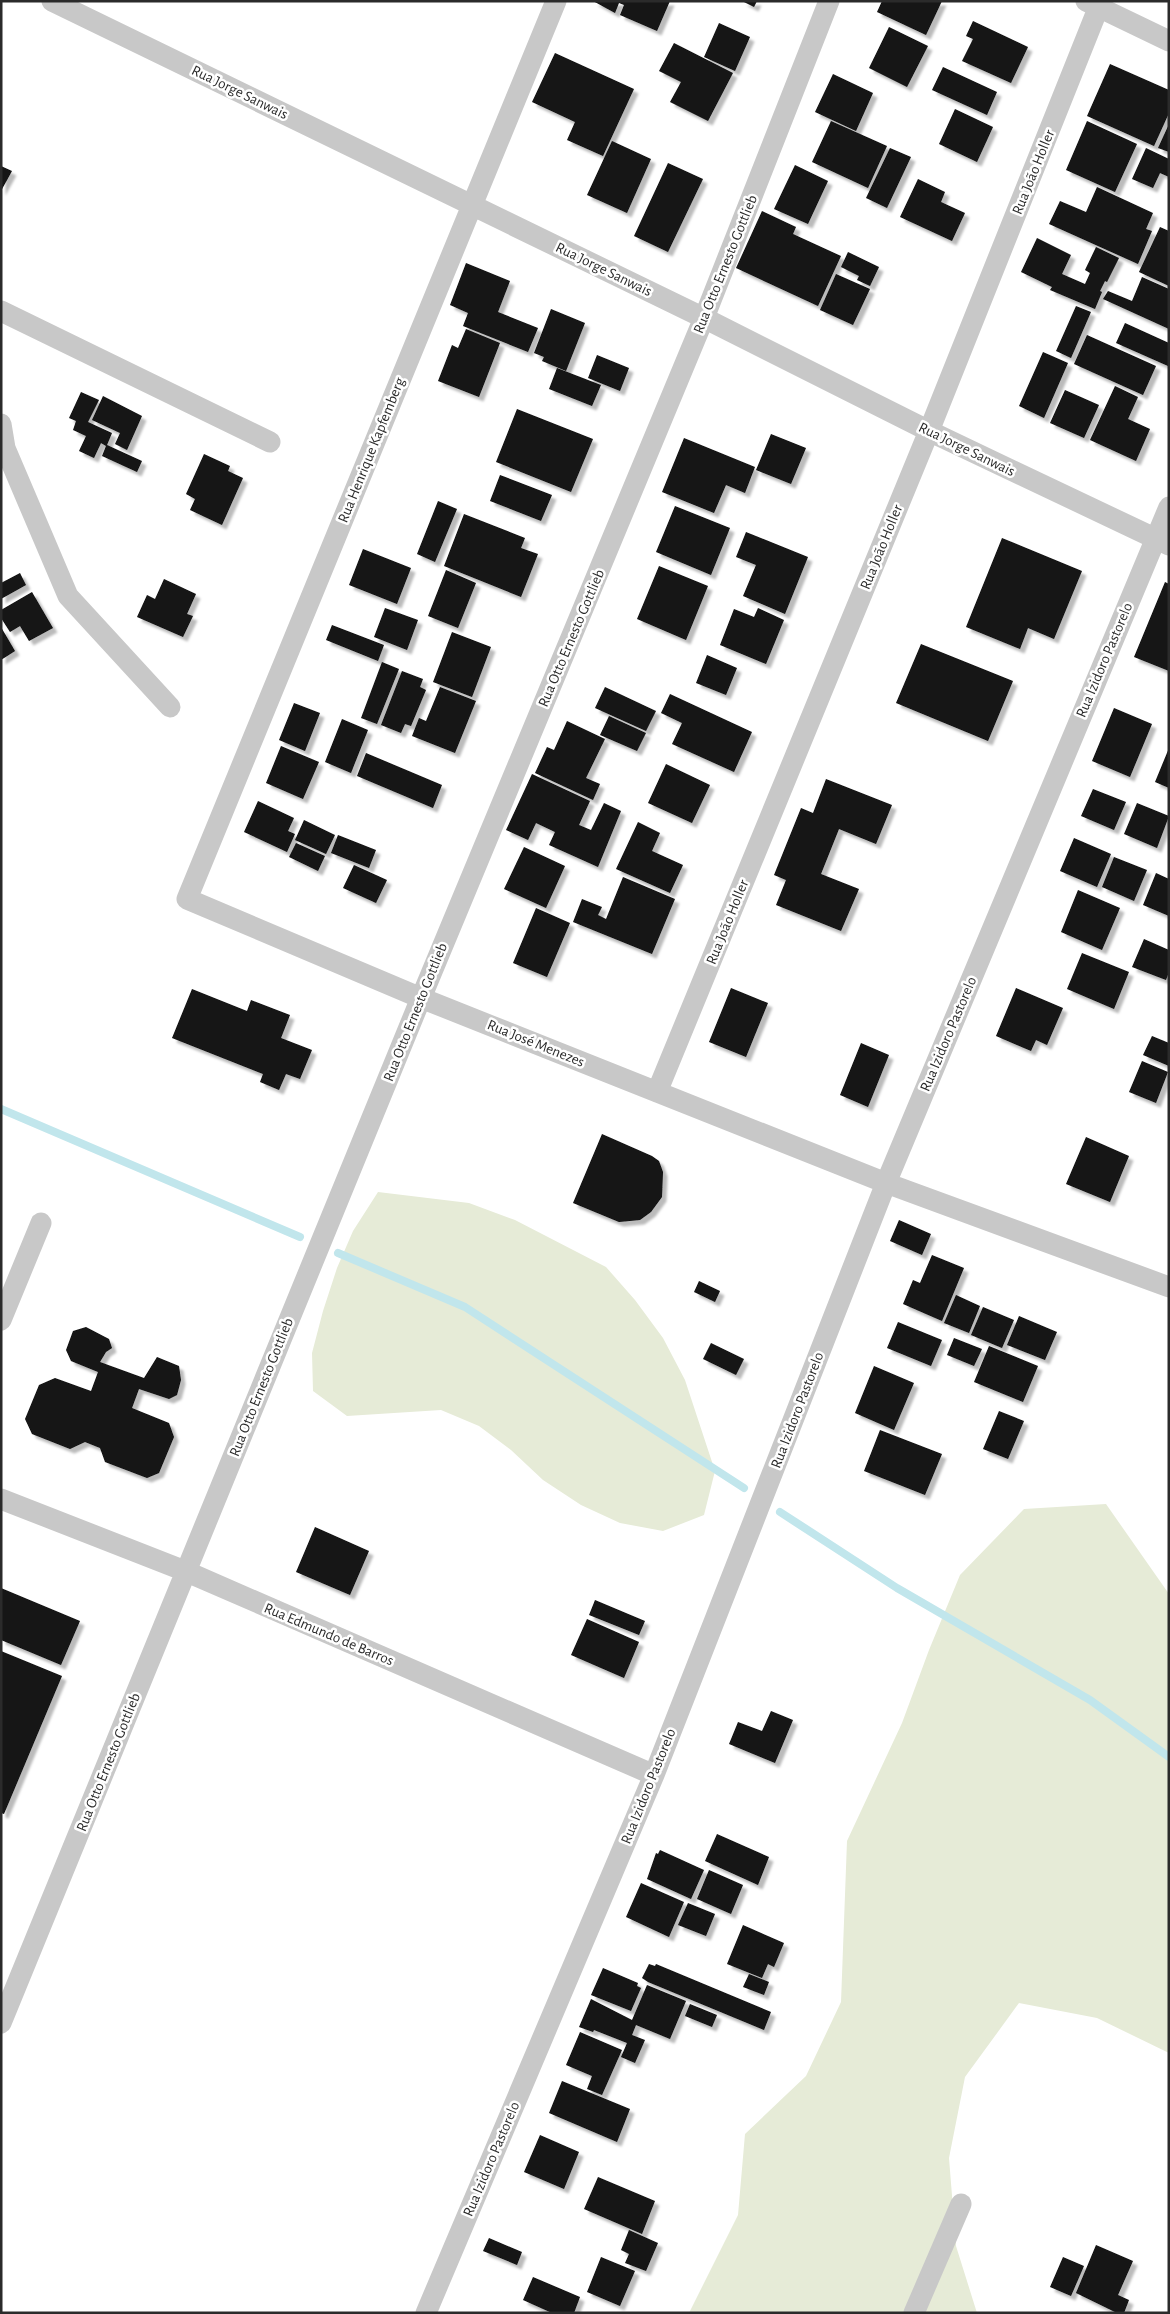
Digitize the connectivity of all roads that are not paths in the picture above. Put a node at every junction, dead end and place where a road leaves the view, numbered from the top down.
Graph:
1 (52, 1) edge
2 (556, 1) edge
3 (829, 1) edge
4 (1095, 3) edge
5 (1169, 41) edge
6 (472, 204) junction
7 (1, 311) edge
8 (704, 318) junction
9 (1, 424) edge
10 (929, 431) junction
11 (270, 442) dead end
12 (1169, 507) edge
13 (1162, 542) edge
14 (170, 707) dead end
15 (187, 899) joint
16 (421, 998) junction
17 (657, 1092) junction
18 (886, 1183) junction
19 (41, 1223) dead end
20 (1169, 1287) edge
21 (1, 1320) edge
22 (1, 1500) edge
23 (185, 1572) junction
24 (654, 1775) junction
25 (1, 2023) edge
26 (961, 2204) dead end
27 (426, 2313) edge
28 (914, 2313) edge

1 - 6 street, Rua Jorge Sanwais
2 - 6 street, Rua Henrique Kapfemberg
3 - 8 street, Rua Otto Ernesto Gottlieb
4 - 5 street
4 - 10 street, Rua João Holler
6 - 8 street, Rua Jorge Sanwais
6 - 15 street, Rua Henrique Kapfemberg
7 - 11 street
8 - 10 street, Rua Jorge Sanwais
8 - 16 street, Rua Otto Ernesto Gottlieb
9 - 14 street
10 - 13 street, Rua Jorge Sanwais
10 - 17 street, Rua João Holler
12 - 13 street, Rua Izidoro Pastorelo
13 - 18 street, Rua Izidoro Pastorelo
15 - 16 street, Rua José Menezes
16 - 17 street, Rua José Menezes
16 - 23 street, Rua Otto Ernesto Gottlieb
17 - 18 street, Rua José Menezes
18 - 20 street, Rua José Menezes
18 - 24 street, Rua Izidoro Pastorelo
19 - 21 street
22 - 23 street, Rua Edmundo de Barros
23 - 24 street, Rua Edmundo de Barros
23 - 25 street, Rua Otto Ernesto Gottlieb
24 - 27 street, Rua Izidoro Pastorelo
26 - 28 street

